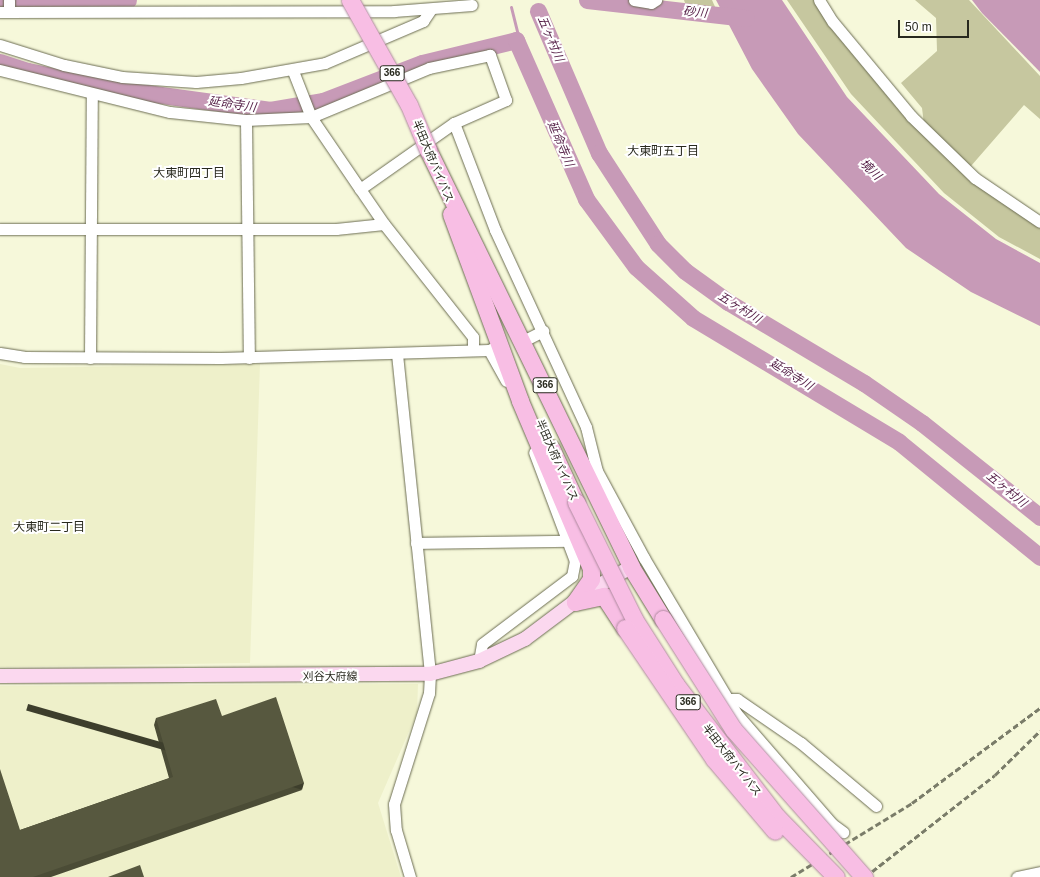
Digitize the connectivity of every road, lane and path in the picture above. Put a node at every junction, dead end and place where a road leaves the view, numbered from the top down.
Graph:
1 (350, 0) edge
2 (634, 0) edge
3 (656, 0) edge
4 (819, 0) edge
5 (472, 5) dead end
6 (430, 6) edge
7 (5, 9) edge
8 (0, 45) edge
9 (0, 70) edge
10 (293, 71) junction
11 (92, 95) junction
12 (310, 117) junction
13 (246, 120) junction
14 (454, 123) junction
15 (428, 150) junction
16 (360, 189) junction
17 (1040, 222) edge
18 (384, 224) junction
19 (92, 228) junction
20 (247, 228) junction
21 (0, 229) edge
22 (543, 331) junction
23 (529, 338) dead end
24 (473, 350) junction
25 (0, 352) edge
26 (397, 354) junction
27 (90, 358) junction
28 (249, 358) junction
29 (566, 541) junction
30 (416, 543) junction
31 (631, 567) junction
32 (575, 602) junction
33 (479, 660) junction
34 (430, 674) junction
35 (0, 676) edge
36 (727, 700) junction
37 (876, 806) dead end
38 (843, 832) dead end
39 (1040, 872) edge
40 (410, 877) edge
41 (820, 877) edge
42 (836, 877) edge
43 (864, 877) edge
44 (1017, 877) edge

1 - 15 highway, 半田大府パイパス / 366, bridge
2 - 3 street
4 - 17 street
5 - 6 street
6 - 7 street
6 - 10 street
8 - 10 street
9 - 11 street
10 - 12 street
11 - 13 street
11 - 19 street
12 - 13 street
12 - 14 street
12 - 16 street
13 - 20 street
14 - 16 street
14 - 22 street
15 - 31 highway, 366
15 - 32 highway, 366
15 - 42 highway, 半田大府パイパス / 366, bridge
16 - 18 street
18 - 20 street
18 - 24 street
19 - 20 street
19 - 21 street
19 - 27 street
20 - 28 street
22 - 23 street
22 - 36 street
24 - 26 street
24 - 29 street
25 - 27 street
26 - 28 street
26 - 30 street
27 - 28 street
29 - 30 street
29 - 33 street
30 - 34 street
31 - 32 main road, 刈谷大府線
31 - 43 highway, 366, bridge
32 - 33 main road, 刈谷大府線
32 - 41 highway, 366, bridge
33 - 34 main road, 刈谷大府線
34 - 35 main road, 刈谷大府線
34 - 40 street
36 - 37 street
36 - 38 street
39 - 44 street

